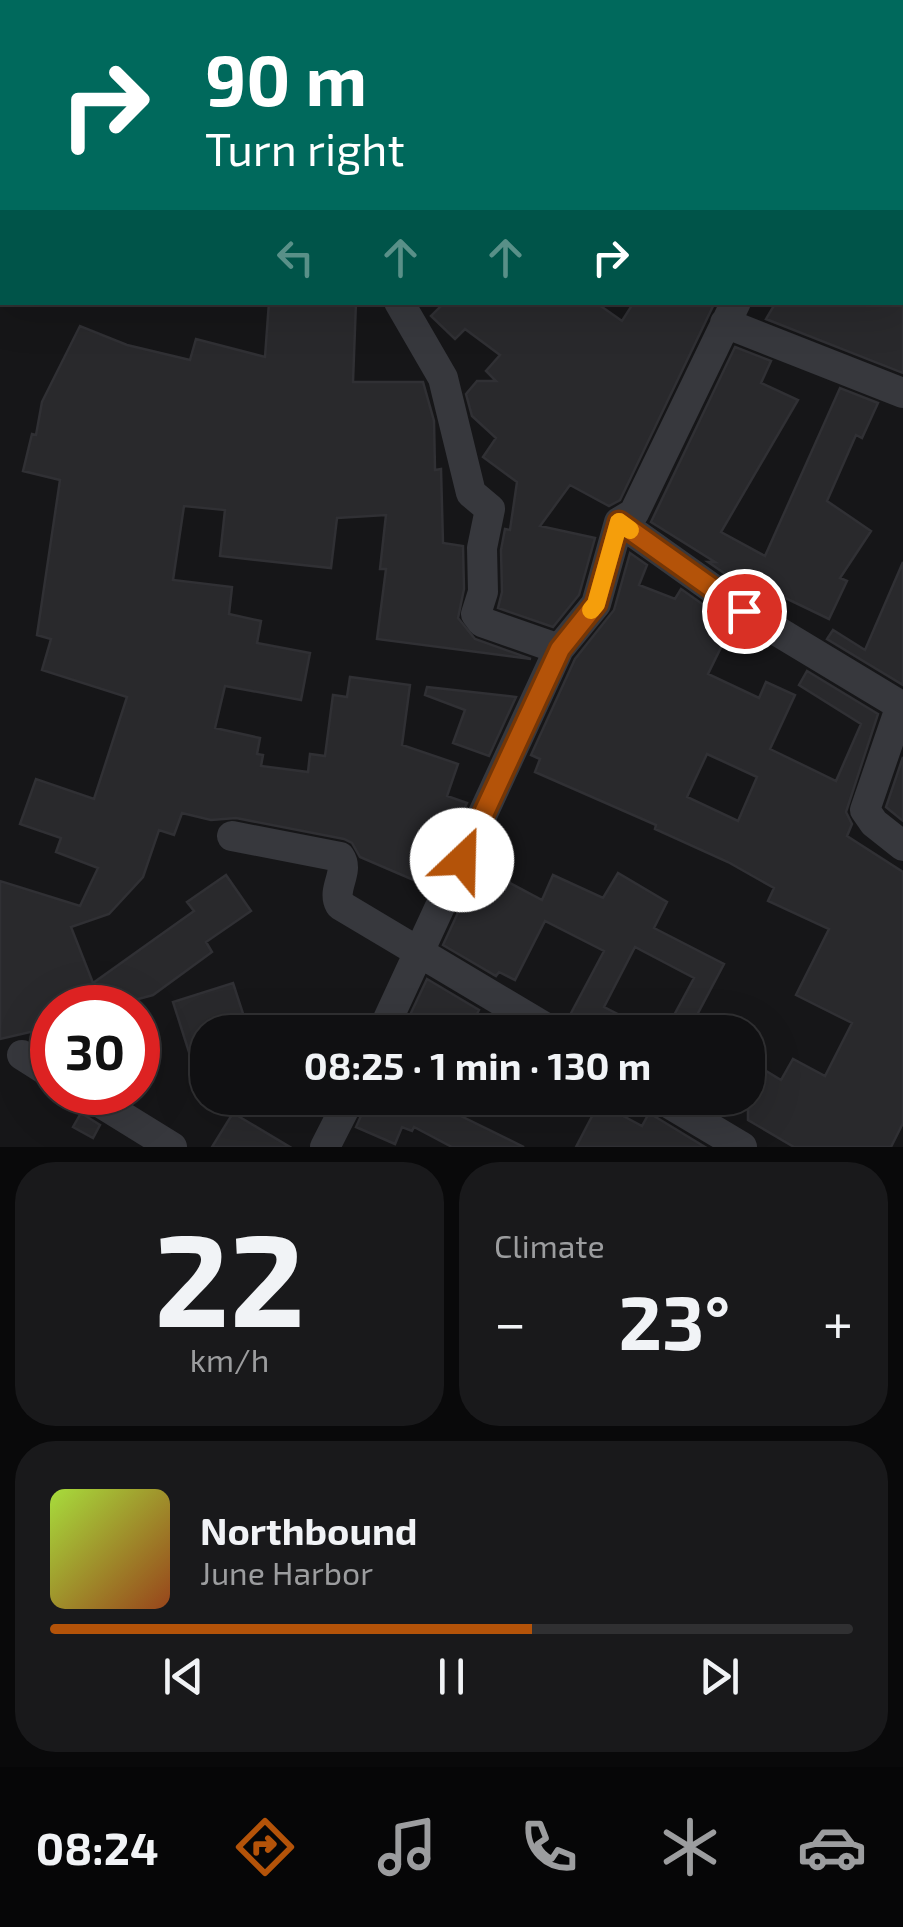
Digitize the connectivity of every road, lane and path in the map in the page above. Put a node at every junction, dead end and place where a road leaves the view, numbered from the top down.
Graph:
1 (401, 305) edge
2 (730, 313) edge
3 (903, 393) edge
4 (619, 522) junction
5 (560, 649) junction
6 (902, 706) edge
7 (232, 836) dead end
8 (903, 846) edge
9 (422, 953) junction
10 (391, 1015) edge
11 (525, 1015) edge
12 (22, 1055) dead end
13 (30, 1060) edge
14 (120, 1115) edge
15 (341, 1115) edge
16 (688, 1115) edge
17 (172, 1147) edge
18 (325, 1147) edge
19 (742, 1147) edge

1 - 5 street
2 - 3 street
2 - 4 street
4 - 5 street
4 - 6 street
5 - 9 street
6 - 8 street
7 - 9 street
9 - 10 street
9 - 11 street
12 - 13 street
14 - 17 street
15 - 18 street
16 - 19 street

